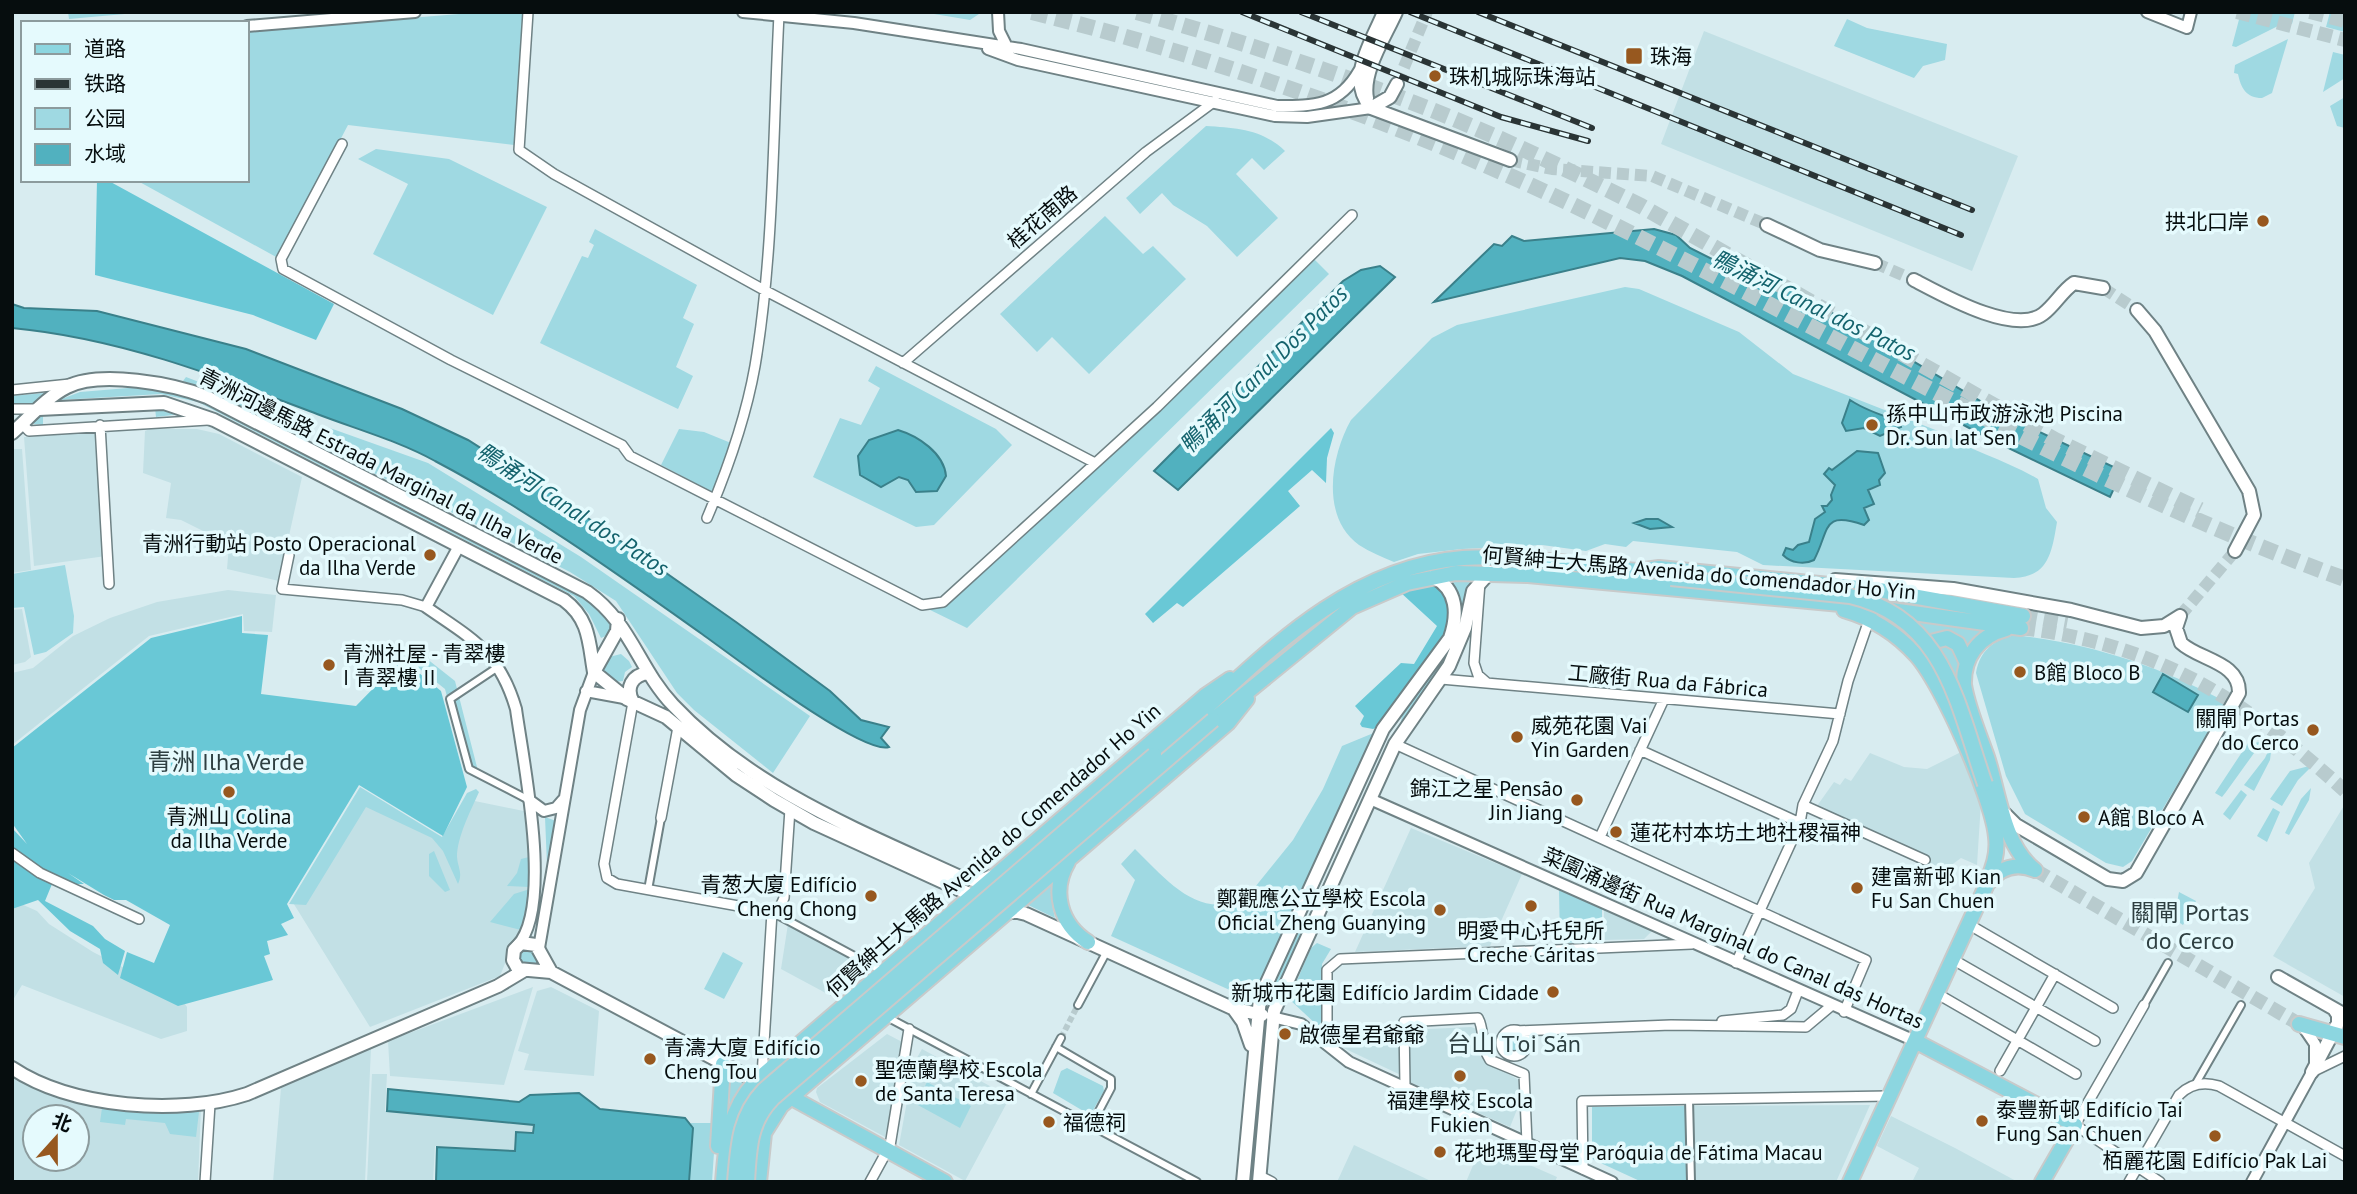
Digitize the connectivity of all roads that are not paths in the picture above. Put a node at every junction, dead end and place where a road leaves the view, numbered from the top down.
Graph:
1 (415, 12) edge
2 (528, 12) edge
3 (743, 12) edge
4 (1384, 12) edge
5 (1396, 12) edge
6 (2147, 12) edge
7 (2191, 12) edge
8 (779, 15) junction
9 (998, 18) edge
10 (248, 26) edge
11 (973, 42) junction
12 (1007, 52) junction
13 (1359, 71) junction
14 (1222, 96) junction
15 (1210, 104) junction
16 (1371, 108) junction
17 (1400, 120) junction
18 (342, 144) dead end
19 (1510, 160) tunnel mouth
20 (1352, 215) dead end
21 (1767, 225) tunnel mouth
22 (1875, 263) tunnel mouth
23 (1914, 280) tunnel mouth
24 (2103, 288) tunnel mouth
25 (764, 290) junction
26 (2137, 310) tunnel mouth
27 (903, 363) junction
28 (74, 384) junction
29 (12, 390) edge
30 (12, 409) edge
31 (39, 409) junction
32 (214, 420) junction
33 (100, 425) junction
34 (17, 429) edge
35 (1095, 463) junction
36 (714, 500) junction
37 (707, 518) dead end
38 (459, 546) junction
39 (2235, 551) tunnel mouth
40 (289, 555) dead end
41 (1638, 571) junction
42 (1485, 576) junction
43 (1433, 577) junction
44 (1770, 579) junction
45 (109, 584) dead end
46 (1816, 604) junction
47 (426, 607) junction
48 (618, 619) junction
49 (1869, 620) junction
50 (2022, 622) junction
51 (615, 633) junction
52 (590, 638) junction
53 (1268, 663) junction
54 (1967, 663) junction
55 (498, 667) junction
56 (1927, 668) junction
57 (594, 672) junction
58 (648, 673) junction
59 (1441, 679) junction
60 (1494, 684) junction
61 (586, 691) junction
62 (1664, 699) junction
63 (630, 701) junction
64 (1398, 706) junction
65 (1840, 714) junction
66 (1209, 715) junction
67 (678, 727) junction
68 (1395, 744) junction
69 (1640, 750) junction
70 (564, 798) junction
71 (1370, 799) junction
72 (528, 800) junction
73 (1082, 802) junction
74 (1803, 805) junction
75 (1130, 806) junction
76 (2000, 808) junction
77 (790, 809) junction
78 (661, 818) joint
79 (1800, 823) junction
80 (1600, 837) junction
81 (1039, 838) junction
82 (1083, 847) junction
83 (12, 853) edge
84 (1925, 860) dead end
85 (997, 874) junction
86 (1317, 874) junction
87 (1985, 887) junction
88 (648, 890) junction
89 (972, 895) junction
90 (1026, 895) junction
91 (1760, 909) junction
92 (772, 912) junction
93 (1004, 914) junction
94 (1296, 918) junction
95 (139, 919) dead end
96 (1968, 924) junction
97 (1312, 926) junction
98 (1088, 942) junction
99 (1692, 944) junction
100 (517, 946) junction
101 (1107, 951) junction
102 (541, 953) junction
103 (1952, 959) junction
104 (513, 960) junction
105 (1735, 963) junction
106 (2168, 963) dead end
107 (889, 967) junction
108 (942, 968) junction
109 (528, 971) junction
110 (551, 972) junction
111 (2055, 974) junction
112 (2278, 976) dead end
113 (498, 986) junction
114 (1798, 991) junction
115 (1936, 993) junction
116 (851, 1000) junction
117 (900, 1004) junction
118 (1078, 1005) tunnel mouth
119 (2144, 1005) joint
120 (2241, 1005) dead end
121 (1831, 1006) junction
122 (1232, 1008) junction
123 (2036, 1008) junction
124 (2113, 1008) dead end
125 (1844, 1012) junction
126 (2339, 1012) edge
127 (1256, 1013) junction
128 (885, 1016) junction
129 (1272, 1017) junction
130 (2300, 1024) joint
131 (1671, 1025) junction
132 (909, 1029) junction
133 (1516, 1031) junction
134 (2339, 1036) edge
135 (1061, 1038) tunnel mouth
136 (1321, 1039) junction
137 (2018, 1040) junction
138 (1914, 1041) junction
139 (2095, 1041) dead end
140 (1056, 1047) junction
141 (1253, 1054) junction
142 (786, 1055) junction
143 (1510, 1055) junction
144 (2345, 1056) edge
145 (723, 1064) junction
146 (12, 1068) edge
147 (1513, 1069) junction
148 (2312, 1072) junction
149 (2076, 1074) dead end
150 (1997, 1077) junction
151 (759, 1079) junction
152 (2195, 1085) junction
153 (1405, 1087) junction
154 (1028, 1092) junction
155 (1889, 1096) junction
156 (789, 1099) junction
157 (1689, 1099) junction
158 (211, 1104) junction
159 (2284, 1122) junction
160 (2075, 1125) junction
161 (1091, 1126) junction
162 (1246, 1140) junction
163 (1262, 1142) junction
164 (1527, 1143) junction
165 (888, 1151) junction
166 (2345, 1156) edge
167 (725, 1163) junction
168 (760, 1166) junction
169 (1583, 1169) junction
170 (2137, 1169) junction
171 (1259, 1179) edge
172 (205, 1182) edge
173 (722, 1182) edge
174 (735, 1182) edge
175 (747, 1182) edge
176 (759, 1182) edge
177 (870, 1182) edge
178 (945, 1182) edge
179 (1198, 1182) edge
180 (1243, 1182) edge
181 (1272, 1182) edge
182 (1612, 1182) edge
183 (1691, 1182) edge
184 (1850, 1182) edge
185 (2042, 1182) edge
186 (2129, 1182) edge
187 (2160, 1182) edge
188 (2252, 1182) edge

1 - 10 street
2 - 25 street
3 - 8 street
4 - 13 main road
5 - 16 main road
6 - 7 street
8 - 11 street
8 - 25 street
9 - 11 street
9 - 12 street
11 - 12 street
12 - 14 street
12 - 15 street
13 - 14 street
13 - 16 main road
14 - 15 street, 桂花南路
15 - 16 street
15 - 27 street, 桂花南路
16 - 17 main road
16 - 17 main road
17 - 19 main road
18 - 36 street
20 - 35 street
21 - 22 main road
23 - 24 main road
25 - 27 street
25 - 36 street
26 - 39 main road
27 - 35 street
28 - 29 street
28 - 31 main road, 青洲河邊馬路 Estrada Marginal da Ilha Verde
28 - 48 main road, 青洲河邊馬路 Estrada Marginal da Ilha Verde
30 - 31 street
31 - 32 main road, 青洲河邊馬路 Estrada Marginal da Ilha Verde
31 - 34 main road, 青洲河邊馬路 Estrada Marginal da Ilha Verde
32 - 33 street, 青洲河邊馬路 Estrada Marginal da Ilha Verde
32 - 38 main road, 青洲河邊馬路 Estrada Marginal da Ilha Verde
33 - 34 street, 青洲河邊馬路 Estrada Marginal da Ilha Verde
33 - 45 street
35 - 36 street
36 - 37 street
38 - 47 street
38 - 52 main road, 青洲河邊馬路 Estrada Marginal da Ilha Verde
40 - 47 street
41 - 44 main road, 何賢紳士大馬路 Avenida do Comendador Ho Yin
41 - 53 main road, 何賢紳士大馬路 Avenida do Comendador Ho Yin
41 - 76 main road, bridge
42 - 43 main road, 何賢紳士大馬路 Avenida do Comendador Ho Yin
42 - 46 main road, 何賢紳士大馬路 Avenida do Comendador Ho Yin
42 - 59 main road
42 - 60 street
43 - 53 main road, 何賢紳士大馬路 Avenida do Comendador Ho Yin
43 - 64 main road
44 - 50 main road, 何賢紳士大馬路 Avenida do Comendador Ho Yin
44 - 76 main road
46 - 49 main road
46 - 50 main road, 何賢紳士大馬路 Avenida do Comendador Ho Yin
47 - 55 street
48 - 51 main road
48 - 58 main road, 青洲河邊馬路 Estrada Marginal da Ilha Verde
49 - 56 main road
49 - 65 street
50 - 54 main road
51 - 52 main road
51 - 57 main road
52 - 57 main road, 青洲河邊馬路 Estrada Marginal da Ilha Verde
53 - 66 main road, 何賢紳士大馬路 Avenida do Comendador Ho Yin
53 - 73 main road, 何賢紳士大馬路 Avenida do Comendador Ho Yin
53 - 75 main road, 何賢紳士大馬路 Avenida do Comendador Ho Yin
54 - 56 main road
54 - 76 main road
55 - 72 street
55 - 72 street
56 - 87 main road
57 - 61 street
57 - 63 main road
58 - 63 main road
58 - 85 main road, 青洲河邊馬路 Estrada Marginal da Ilha Verde
59 - 60 street, 工廠街 Rua da Fábrica
59 - 68 main road
60 - 62 street, 工廠街 Rua da Fábrica
61 - 63 street
61 - 70 street
62 - 65 street, 工廠街 Rua da Fábrica
62 - 69 street
63 - 67 main road
63 - 88 street
64 - 68 main road
64 - 86 main road
65 - 74 street
66 - 174 main road, bridge
66 - 175 main road, bridge
67 - 77 main road
67 - 78 street
68 - 71 main road
68 - 80 street
69 - 79 street
69 - 80 street
70 - 72 street
70 - 102 street
71 - 86 main road
71 - 97 main road
71 - 99 street, 菜園涌邊街 Rua Marginal do Canal das Hortas
72 - 100 street
73 - 75 main road
73 - 81 main road, 何賢紳士大馬路 Avenida do Comendador Ho Yin
74 - 79 street
74 - 84 street
75 - 82 main road, 何賢紳士大馬路 Avenida do Comendador Ho Yin
76 - 87 main road
77 - 89 main road
77 - 92 street
78 - 88 street
79 - 91 street
80 - 91 street
81 - 82 main road
81 - 85 main road, 何賢紳士大馬路 Avenida do Comendador Ho Yin
82 - 90 main road, 何賢紳士大馬路 Avenida do Comendador Ho Yin
82 - 98 main road
83 - 95 street
85 - 89 main road, 何賢紳士大馬路 Avenida do Comendador Ho Yin
86 - 94 main road
87 - 96 main road
88 - 92 street
89 - 90 main road
89 - 107 main road, 何賢紳士大馬路 Avenida do Comendador Ho Yin
90 - 93 main road, 何賢紳士大馬路 Avenida do Comendador Ho Yin
91 - 105 street
91 - 125 street
92 - 107 street
92 - 151 street
93 - 98 main road
93 - 108 main road, 何賢紳士大馬路 Avenida do Comendador Ho Yin
94 - 97 main road
94 - 127 main road
96 - 103 main road
96 - 111 street
97 - 129 main road
98 - 101 main road
99 - 105 street, 菜園涌邊街 Rua Marginal do Canal das Hortas
99 - 136 street
100 - 102 main road
100 - 104 main road
101 - 118 street
101 - 122 main road
102 - 109 main road
102 - 110 main road
103 - 115 main road
103 - 123 street
104 - 109 main road
104 - 113 main road
105 - 114 street, 菜園涌邊街 Rua Marginal do Canal das Hortas
106 - 119 street
107 - 108 main road
107 - 116 main road, 何賢紳士大馬路 Avenida do Comendador Ho Yin
108 - 117 main road, 何賢紳士大馬路 Avenida do Comendador Ho Yin
109 - 110 main road
109 - 113 main road
110 - 145 main road
111 - 123 street
111 - 124 street
112 - 126 main road
113 - 158 main road
114 - 121 street, 菜園涌邊街 Rua Marginal do Canal das Hortas
114 - 131 street
115 - 137 street
115 - 138 main road
116 - 117 main road
116 - 142 main road, 何賢紳士大馬路 Avenida do Comendador Ho Yin
117 - 128 main road, 何賢紳士大馬路 Avenida do Comendador Ho Yin
119 - 160 street
120 - 152 street
121 - 125 street, 菜園涌邊街 Rua Marginal do Canal das Hortas
121 - 131 street
122 - 127 main road
122 - 141 main road
123 - 137 street
123 - 139 street
125 - 138 street, 菜園涌邊街 Rua Marginal do Canal das Hortas
126 - 134 main road
127 - 129 main road
127 - 141 main road
128 - 132 street
128 - 156 main road, 何賢紳士大馬路 Avenida do Comendador Ho Yin
129 - 136 street
129 - 163 main road
130 - 134 main road
130 - 148 street
131 - 133 street
132 - 154 street
132 - 165 street
133 - 143 street
133 - 143 street
134 - 148 main road
135 - 140 street
136 - 153 street
137 - 149 street
137 - 150 street
138 - 150 main road, 菜園涌邊街 Rua Marginal do Canal das Hortas
138 - 155 main road
140 - 154 street
140 - 161 street
141 - 162 main road
142 - 151 main road, 何賢紳士大馬路 Avenida do Comendador Ho Yin
142 - 156 main road
143 - 147 street
144 - 148 street
145 - 151 main road
145 - 173 main road
146 - 158 main road
147 - 153 street
147 - 164 street
148 - 159 street
150 - 160 main road, 菜園涌邊街 Rua Marginal do Canal das Hortas
151 - 156 main road
151 - 167 main road, 何賢紳士大馬路 Avenida do Comendador Ho Yin
152 - 159 street
152 - 170 street
153 - 164 street
154 - 161 street
155 - 157 street
155 - 184 main road
156 - 165 main road
156 - 168 main road, 何賢紳士大馬路 Avenida do Comendador Ho Yin
157 - 169 street
157 - 183 street
158 - 172 street
159 - 166 street
159 - 188 street
160 - 170 street
160 - 185 main road
161 - 179 street
162 - 163 main road
162 - 180 main road
163 - 171 main road
164 - 169 street
165 - 177 street
165 - 178 main road
167 - 168 main road
167 - 173 main road, 何賢紳士大馬路 Avenida do Comendador Ho Yin
168 - 176 main road, 何賢紳士大馬路 Avenida do Comendador Ho Yin
169 - 182 street
170 - 186 street
170 - 187 street
171 - 181 street

